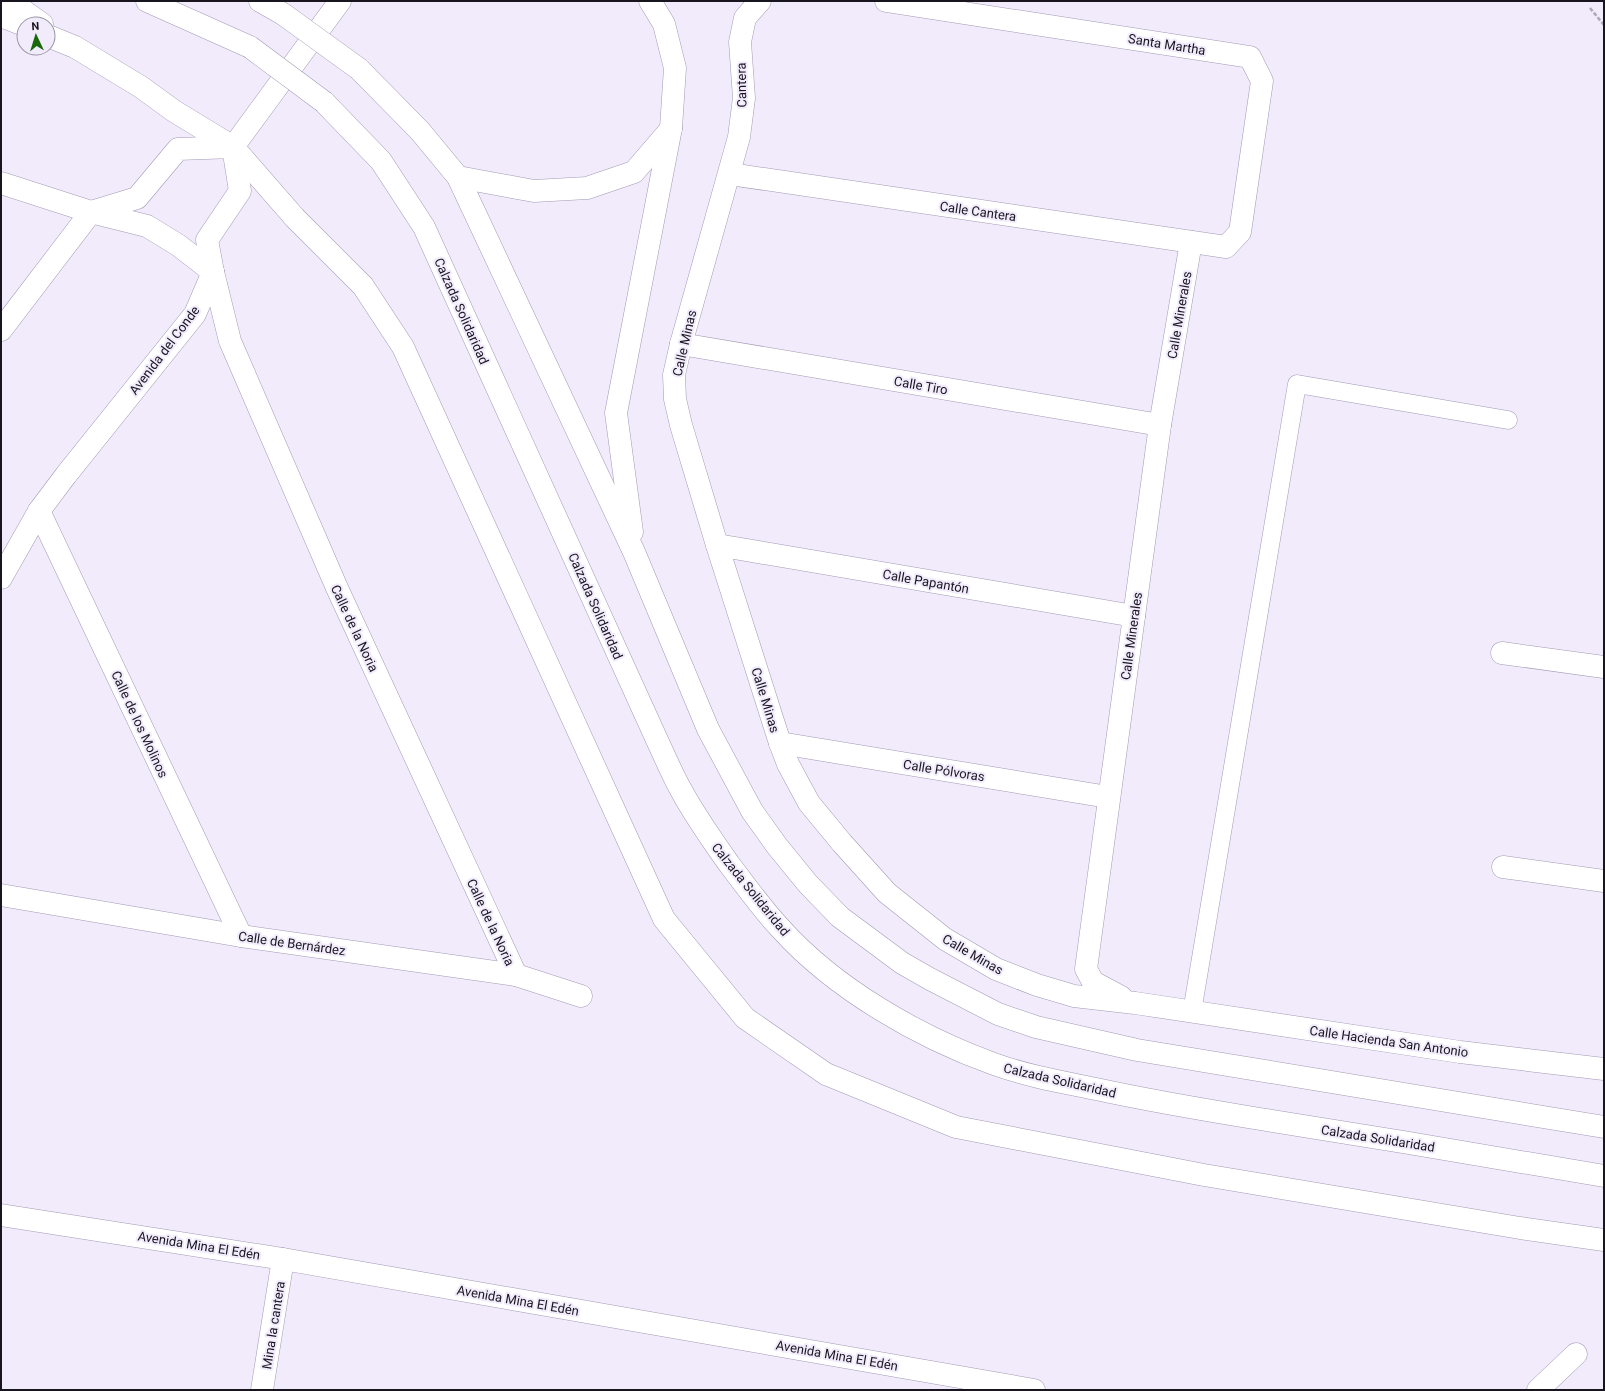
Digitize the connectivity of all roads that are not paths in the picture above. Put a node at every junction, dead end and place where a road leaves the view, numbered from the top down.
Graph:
1 (10, 1) edge
2 (147, 1) edge
3 (260, 1) edge
4 (340, 1) edge
5 (650, 1) edge
6 (760, 1) edge
7 (886, 1) edge
8 (1, 16) edge
9 (31, 16) edge
10 (16, 23) edge
11 (56, 34) edge
12 (56, 39) edge
13 (75, 47) junction
14 (672, 128) junction
15 (233, 147) junction
16 (730, 174) junction
17 (458, 177) junction
18 (1, 183) edge
19 (90, 212) junction
20 (1191, 242) junction
21 (1226, 247) joint
22 (213, 272) junction
23 (3, 323) edge
24 (681, 344) junction
25 (1508, 420) dead end
26 (1160, 425) junction
27 (39, 511) junction
28 (717, 545) junction
29 (634, 552) junction
30 (1, 578) edge
31 (1134, 616) junction
32 (1502, 653) dead end
33 (1604, 667) edge
34 (780, 743) junction
35 (1108, 797) junction
36 (1503, 867) dead end
37 (1604, 881) edge
38 (1, 895) edge
39 (241, 936) junction
40 (516, 975) junction
41 (581, 996) dead end
42 (1135, 1004) junction
43 (1183, 1011) junction
44 (1604, 1069) edge
45 (1604, 1127) edge
46 (1604, 1176) edge
47 (1, 1215) edge
48 (1604, 1240) edge
49 (283, 1259) junction
50 (1576, 1354) dead end
51 (262, 1390) edge
52 (1034, 1390) edge
53 (1538, 1390) edge

1 - 9 street
2 - 46 street, Calzada Solidaridad, bridge
3 - 17 street, bridge
4 - 15 street
5 - 14 street
6 - 16 street, Cantera
7 - 21 street, Santa Martha
8 - 10 street
11 - 13 street
12 - 13 street
13 - 15 street
14 - 17 street
14 - 29 street
15 - 19 street
15 - 22 street
15 - 48 street
16 - 20 street, Calle Cantera
16 - 24 street, Calle Minas
17 - 29 street
18 - 19 street
19 - 22 street
19 - 23 street
20 - 21 street, Calle Cantera
20 - 26 street, Calle Minerales
22 - 27 street, Avenida del Conde
22 - 40 street, Calle de la Noria
24 - 26 street, Calle Tiro
24 - 28 street, Calle Minas
25 - 43 lane
26 - 31 street, Calle Minerales
27 - 30 street, Avenida del Conde
27 - 39 street, Calle de los Molinos
28 - 31 street, Calle Papantón
28 - 34 street, Calle Minas
29 - 45 street
31 - 35 street, Calle Minerales
32 - 33 street
34 - 35 street, Calle Pólvoras
34 - 42 street, Calle Minas
35 - 42 street, Calle Minerales
36 - 37 street
38 - 39 street, Calle de Bernárdez
39 - 40 street, Calle de Bernárdez
40 - 41 street, Calle de Bernárdez
42 - 43 street, Calle Minas
43 - 44 street, Calle Hacienda San Antonio
47 - 49 street, Avenida Mina El Edén
49 - 51 street, Mina la cantera
49 - 52 street, Avenida Mina El Edén
50 - 53 street

